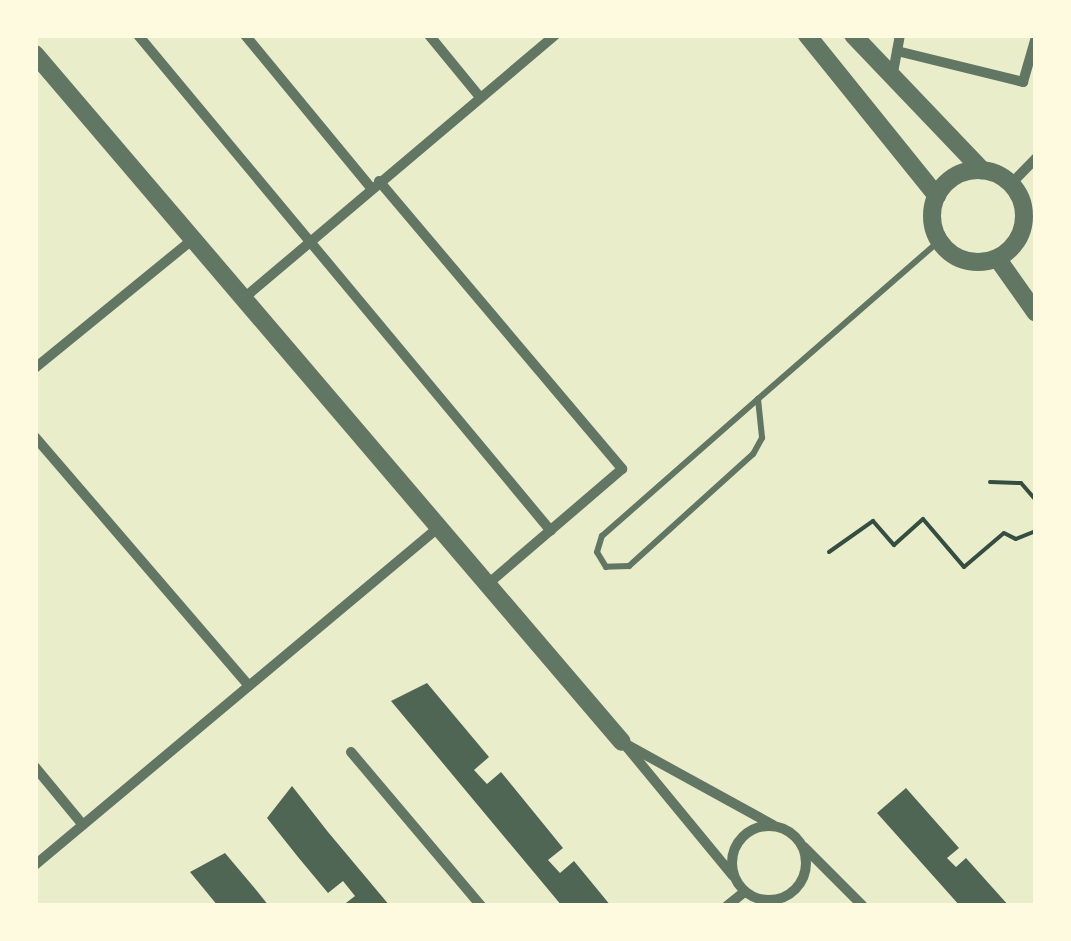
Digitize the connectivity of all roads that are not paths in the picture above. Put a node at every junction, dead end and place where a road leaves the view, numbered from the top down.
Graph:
1 (138, 35) edge
2 (429, 35) edge
3 (554, 35) edge
4 (806, 35) edge
5 (852, 35) edge
6 (900, 35) edge
7 (251, 37) edge
8 (1036, 38) edge
9 (897, 51) junction
10 (35, 54) edge
11 (892, 80) junction
12 (480, 96) junction
13 (1036, 158) edge
14 (982, 170) junction
15 (375, 184) junction
16 (1011, 184) junction
17 (936, 196) junction
18 (194, 239) junction
19 (308, 240) junction
20 (939, 241) junction
21 (997, 258) junction
22 (244, 298) junction
23 (1036, 313) edge
24 (35, 368) edge
25 (758, 399) junction
26 (35, 437) edge
27 (439, 527) junction
28 (550, 530) junction
29 (488, 584) junction
30 (249, 686) junction
31 (622, 742) junction
32 (351, 752) dead end
33 (35, 767) edge
34 (83, 825) junction
35 (778, 828) junction
36 (793, 836) junction
37 (35, 866) edge
38 (734, 878) junction
39 (744, 892) junction
40 (780, 903) edge
41 (481, 906) edge
42 (727, 906) edge
43 (863, 906) edge

1 - 19 street
2 - 12 street
3 - 12 street
4 - 17 street
5 - 11 street
6 - 9 street
7 - 15 street
8 - 9 street
9 - 11 street
10 - 18 street
11 - 14 street
12 - 15 street
13 - 16 street
14 - 16 street
14 - 17 street
15 - 19 street
15 - 28 street
16 - 21 street
17 - 20 street
18 - 22 street
18 - 24 street
19 - 22 street
19 - 28 street
20 - 21 street
20 - 25 lane
21 - 23 street
22 - 27 street
25 - 25 lane
26 - 30 street
27 - 29 street
27 - 30 street
28 - 29 street
29 - 31 street
30 - 34 street
31 - 35 street
31 - 38 street
32 - 41 street
33 - 34 street
34 - 37 street
35 - 36 street
35 - 38 street
36 - 40 street
36 - 43 street
38 - 39 street
39 - 40 street
39 - 42 street

